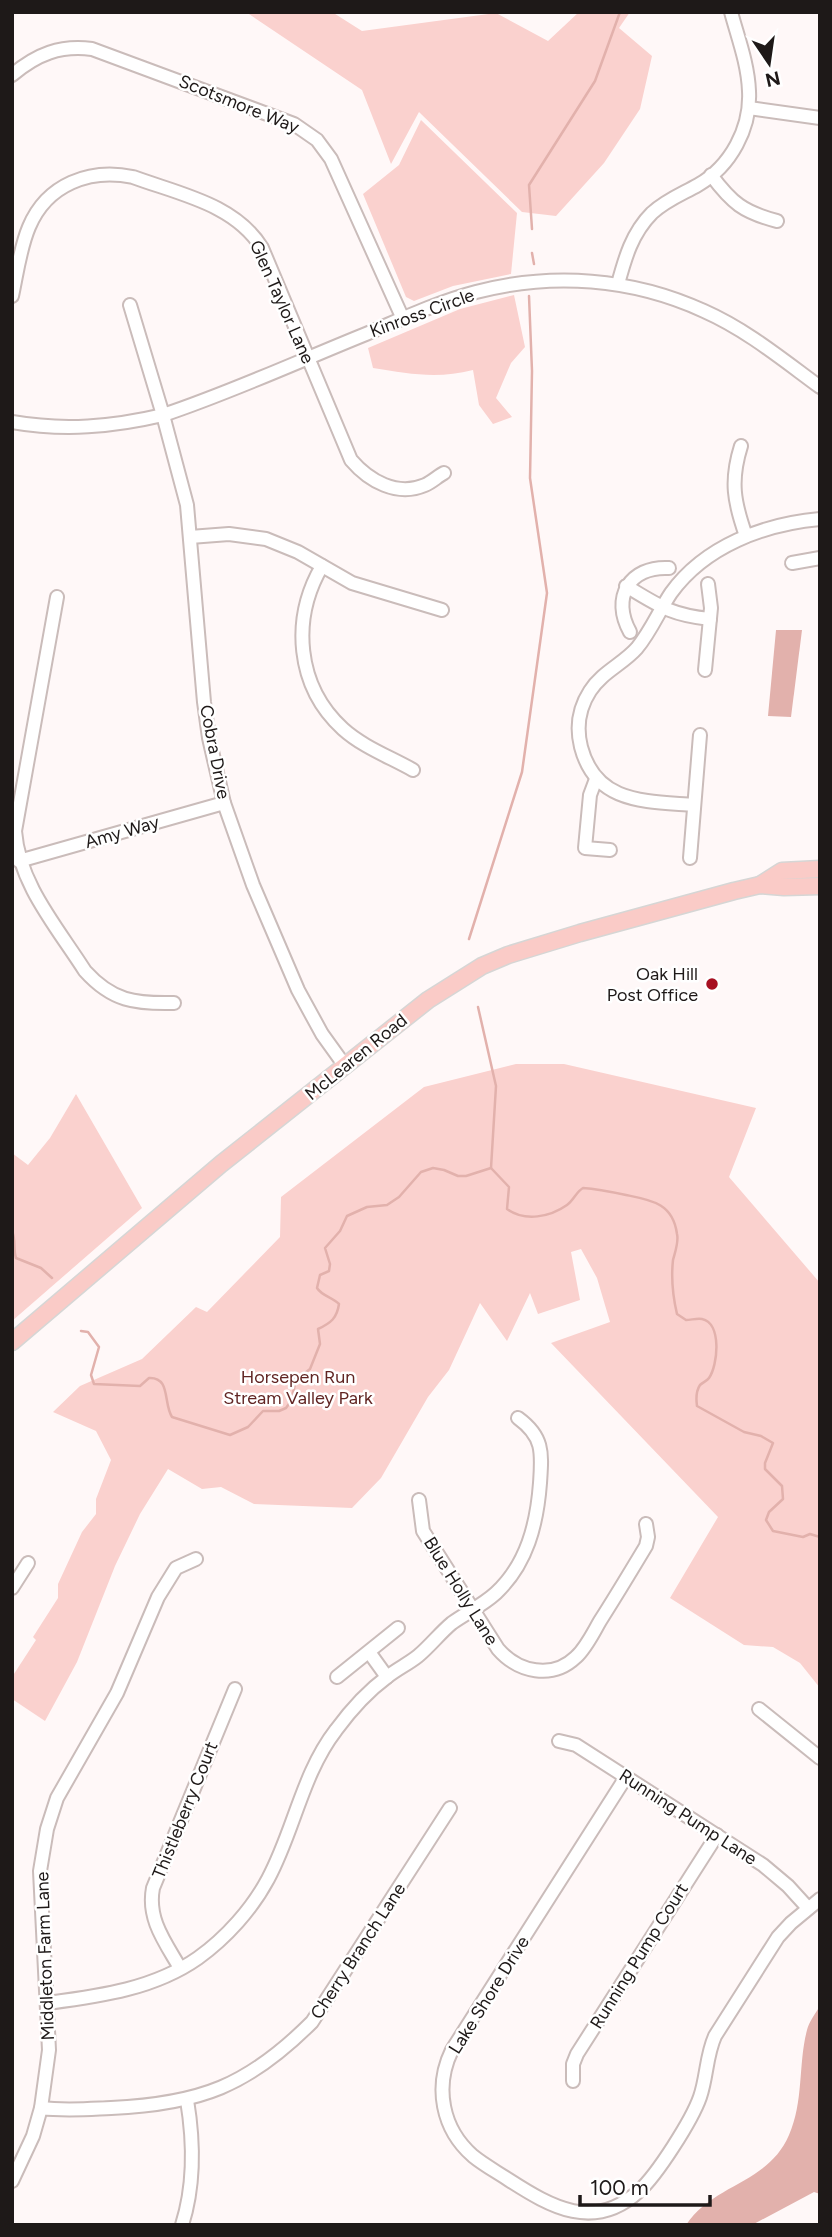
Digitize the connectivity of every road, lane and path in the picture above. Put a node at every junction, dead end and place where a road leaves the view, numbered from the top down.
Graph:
1 (731, 12) edge
2 (12, 75) edge
3 (749, 108) junction
4 (820, 118) edge
5 (711, 176) junction
6 (777, 221) dead end
7 (618, 284) junction
8 (12, 296) edge
9 (130, 305) dead end
10 (403, 319) junction
11 (308, 358) junction
12 (819, 386) edge
13 (163, 415) junction
14 (12, 422) edge
15 (741, 446) dead end
16 (444, 472) dead end
17 (820, 519) edge
18 (746, 536) junction
19 (190, 537) junction
20 (820, 558) edge
21 (792, 563) dead end
22 (322, 566) junction
23 (668, 568) dead end
24 (708, 584) dead end
25 (626, 586) junction
26 (57, 597) dead end
27 (662, 608) junction
28 (442, 610) dead end
29 (710, 619) junction
30 (630, 632) dead end
31 (705, 670) dead end
32 (699, 736) dead end
33 (413, 770) dead end
34 (596, 779) junction
35 (224, 803) junction
36 (694, 805) junction
37 (610, 850) dead end
38 (690, 858) dead end
39 (19, 861) junction
40 (820, 869) edge
41 (761, 885) junction
42 (820, 886) edge
43 (174, 1003) dead end
44 (345, 1066) junction
45 (12, 1342) edge
46 (518, 1418) dead end
47 (419, 1500) dead end
48 (646, 1524) dead end
49 (196, 1559) dead end
50 (28, 1563) dead end
51 (12, 1588) edge
52 (472, 1609) junction
53 (398, 1628) dead end
54 (369, 1652) junction
55 (337, 1677) dead end
56 (387, 1677) junction
57 (234, 1689) dead end
58 (759, 1709) dead end
59 (559, 1741) dead end
60 (820, 1758) edge
61 (626, 1777) junction
62 (450, 1808) dead end
63 (717, 1835) junction
64 (820, 1899) edge
65 (807, 1908) junction
66 (180, 1968) junction
67 (48, 2003) junction
68 (573, 2081) dead end
69 (187, 2100) junction
70 (41, 2108) junction
71 (12, 2181) edge
72 (182, 2225) edge

1 - 3 street
2 - 10 street, Scotsmore Way
3 - 4 street
3 - 5 street
5 - 6 street
5 - 7 street
7 - 10 street, Kinross Circle
7 - 12 street, Kinross Circle
8 - 11 street, Glen Taylor Lane
9 - 13 street, Cobra Drive
10 - 11 street, Kinross Circle
11 - 13 street, Kinross Circle
11 - 16 street, Glen Taylor Lane
13 - 14 street, Kinross Circle
13 - 19 street, Cobra Drive
15 - 18 street
17 - 18 street
18 - 27 street
19 - 22 street
19 - 35 street, Cobra Drive
20 - 21 street
22 - 28 street
22 - 33 street
23 - 25 street
24 - 29 street
25 - 27 street
25 - 30 street
26 - 39 street
27 - 29 street
27 - 34 street
29 - 31 street
32 - 36 street
34 - 36 street
34 - 37 street
35 - 39 street, Amy Way
35 - 44 street, Cobra Drive
36 - 38 street
39 - 43 street
40 - 41 main road, McLearen Road
41 - 42 main road, McLearen Road
41 - 44 main road, McLearen Road
44 - 45 main road, McLearen Road
46 - 52 street
47 - 52 street, Blue Holly Lane
48 - 52 street, Blue Holly Lane
49 - 67 street, Middleton Farm Lane
50 - 51 street
52 - 56 street
53 - 54 street
54 - 55 street
54 - 56 street
56 - 66 street
57 - 66 street, Thistleberry Court
58 - 60 street
59 - 61 street, Running Pump Lane
61 - 63 street, Running Pump Lane
61 - 65 street, Lake Shore Drive
62 - 69 street, Cherry Branch Lane
63 - 65 street, Running Pump Lane
63 - 68 street, Running Pump Court
64 - 65 street, Lake Shore Drive
66 - 67 street
67 - 70 street, Middleton Farm Lane
69 - 70 street, Cherry Branch Lane
69 - 72 street
70 - 71 street, Middleton Farm Lane

